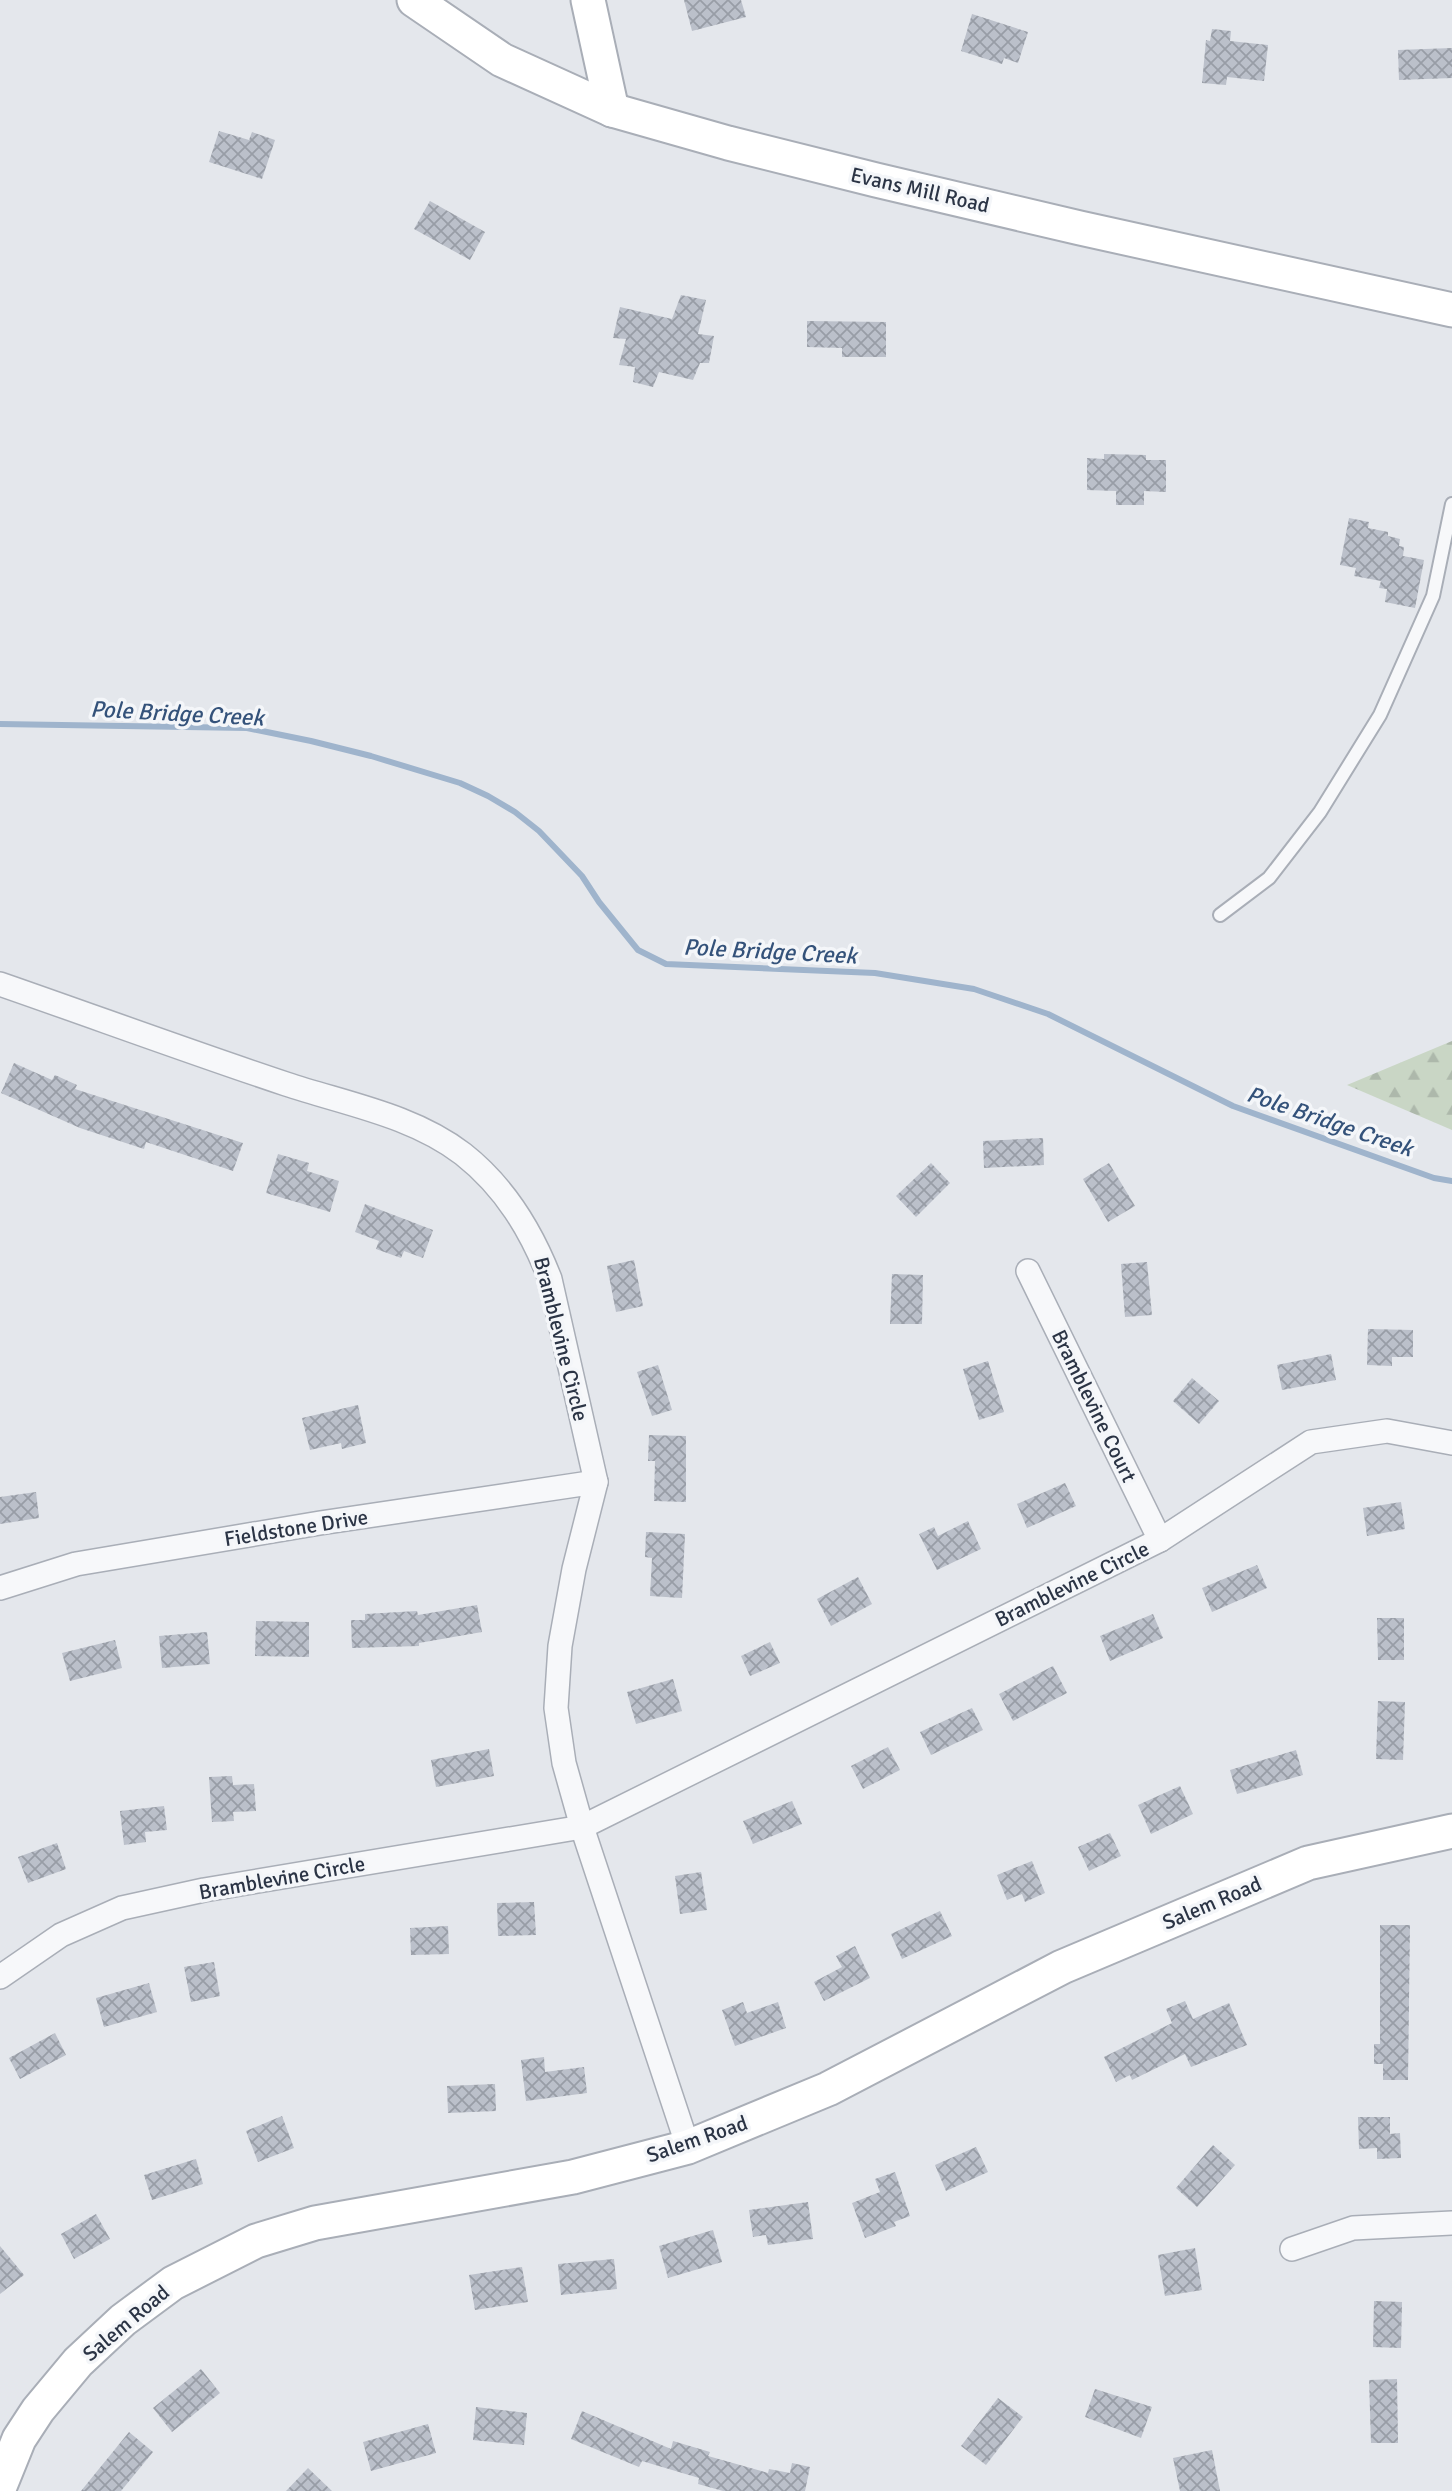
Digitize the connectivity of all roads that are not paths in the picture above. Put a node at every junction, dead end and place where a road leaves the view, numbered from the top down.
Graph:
1 (414, 0) edge
2 (587, 0) edge
3 (612, 110) junction
4 (1452, 310) edge
5 (1452, 504) edge
6 (1220, 915) dead end
7 (0, 984) edge
8 (1028, 1271) dead end
9 (1452, 1443) edge
10 (596, 1482) junction
11 (1160, 1541) junction
12 (0, 1588) edge
13 (582, 1827) junction
14 (1452, 1831) edge
15 (0, 1977) edge
16 (688, 2147) junction
17 (1452, 2223) edge
18 (1292, 2249) dead end
19 (0, 2486) edge

1 - 3 street, Evans Mill Road
2 - 3 street
3 - 4 street, Evans Mill Road
5 - 6 lane
7 - 10 street, Bramblevine Circle
8 - 11 street, Bramblevine Court
9 - 11 street, Bramblevine Circle
10 - 12 street, Fieldstone Drive
10 - 13 street, Bramblevine Circle
11 - 13 street, Bramblevine Circle
13 - 15 street, Bramblevine Circle
13 - 16 street, Bramblevine Circle
14 - 16 street, Salem Road
16 - 19 street, Salem Road
17 - 18 street

